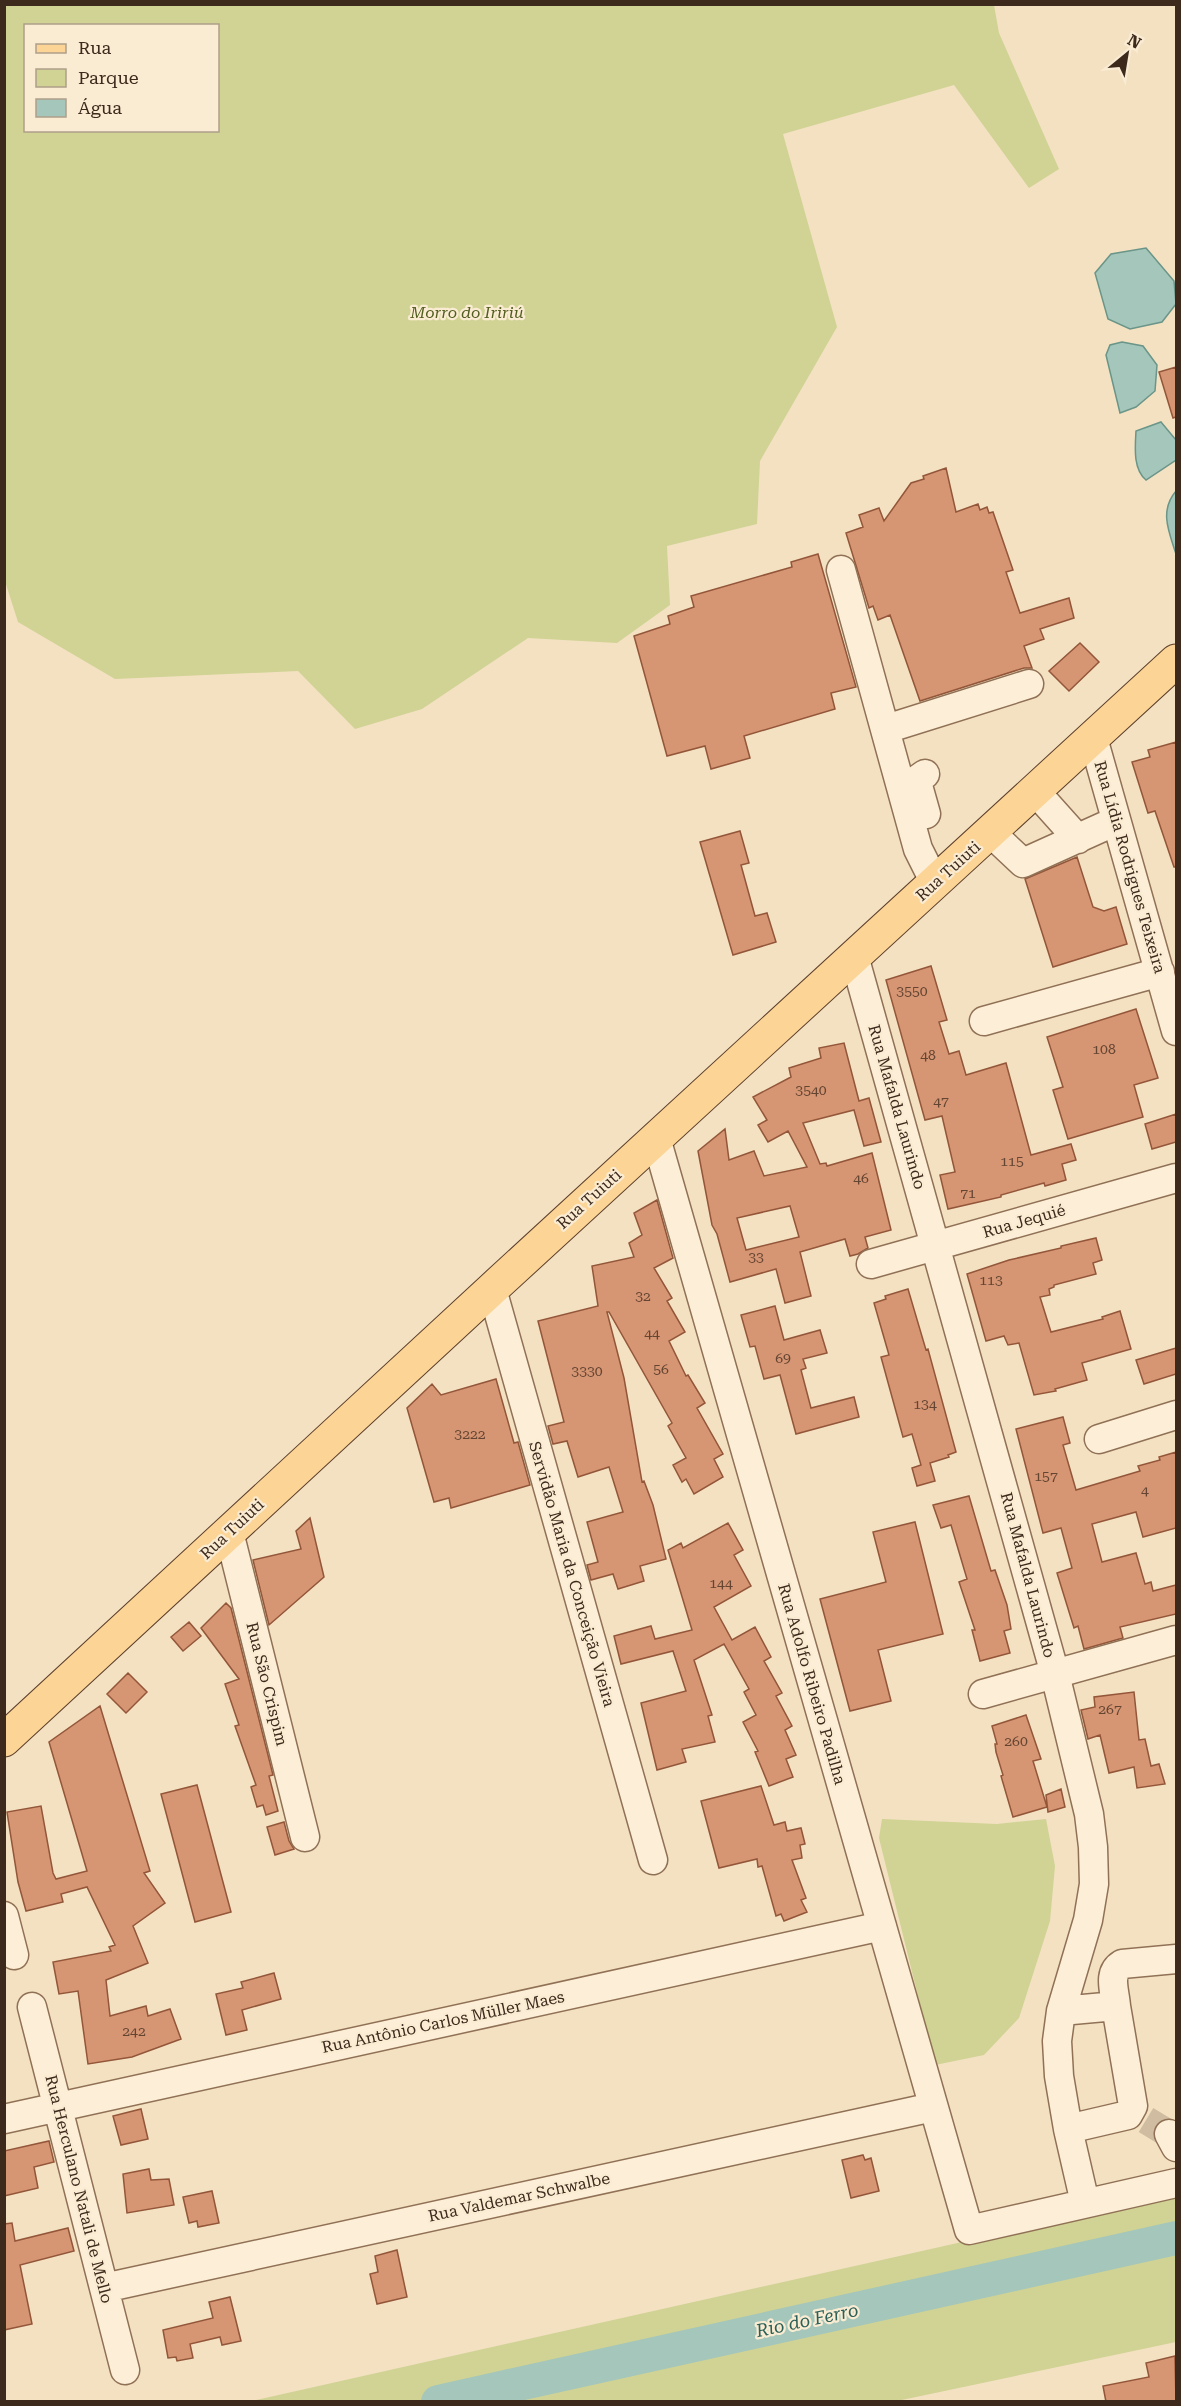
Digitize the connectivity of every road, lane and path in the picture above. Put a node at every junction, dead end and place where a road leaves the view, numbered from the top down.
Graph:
1 (841, 570) dead end
2 (1176, 661) edge
3 (1029, 684) dead end
4 (886, 729) junction
5 (1093, 738) junction
6 (925, 774) dead end
7 (1035, 791) junction
8 (1116, 821) junction
9 (990, 832) junction
10 (1078, 840) junction
11 (930, 872) junction
12 (854, 956) junction
13 (1160, 972) junction
14 (984, 1021) dead end
15 (1176, 1031) edge
16 (656, 1138) junction
17 (1176, 1178) edge
18 (937, 1246) junction
19 (871, 1264) dead end
20 (492, 1289) junction
21 (1176, 1414) edge
22 (1099, 1438) dead end
23 (230, 1532) junction
24 (1176, 1640) edge
25 (1055, 1674) junction
26 (983, 1694) dead end
27 (4, 1740) edge
28 (305, 1837) dead end
29 (653, 1860) dead end
30 (4, 1916) edge
31 (882, 1926) junction
32 (14, 1955) dead end
33 (1176, 1959) edge
34 (1116, 2006) junction
35 (32, 2007) dead end
36 (1061, 2011) junction
37 (58, 2107) junction
38 (933, 2107) junction
39 (4, 2119) edge
40 (1068, 2129) junction
41 (1155, 2129) edge
42 (1176, 2183) edge
43 (1085, 2203) junction
44 (104, 2288) junction
45 (125, 2370) dead end

1 - 4 street
2 - 5 main road, Rua Tuiuti
3 - 4 street
4 - 11 street
5 - 7 main road, Rua Tuiuti
5 - 8 street, Rua Lídia Rodrigues Teixeira
6 - 11 street
7 - 9 main road, Rua Tuiuti
7 - 10 street
8 - 10 street
8 - 13 street, Rua Lídia Rodrigues Teixeira
9 - 10 street
9 - 11 main road, Rua Tuiuti
11 - 12 main road, Rua Tuiuti
12 - 16 main road, Rua Tuiuti
12 - 18 street, Rua Mafalda Laurindo
13 - 14 street
13 - 15 street, Rua Lídia Rodrigues Teixeira
16 - 20 main road, Rua Tuiuti
16 - 31 street, Rua Adolfo Ribeiro Padilha
17 - 18 street, Rua Jequié
18 - 19 street, Rua Jequié
18 - 25 street, Rua Mafalda Laurindo
20 - 23 main road, Rua Tuiuti
20 - 29 street, Servidão Maria da Conceição Vieira
21 - 22 street
23 - 27 main road, Rua Tuiuti
23 - 28 street, Rua São Crispim
24 - 25 street
25 - 26 street
25 - 36 street, Rua Mafalda Laurindo
30 - 32 street
31 - 37 street, Rua Antônio Carlos Müller Maes
31 - 38 street, Rua Adolfo Ribeiro Padilha
33 - 34 street
34 - 36 street
34 - 41 street
35 - 37 street, Rua Herculano Natali de Mello
36 - 40 street, Rua Mafalda Laurindo
37 - 39 street, Rua Antônio Carlos Müller Maes
37 - 44 street, Rua Herculano Natali de Mello
38 - 43 street, Rua Adolfo Ribeiro Padilha
38 - 44 street, Rua Valdemar Schwalbe
40 - 41 street
40 - 43 street, Rua Mafalda Laurindo
42 - 43 street
44 - 45 street, Rua Herculano Natali de Mello

